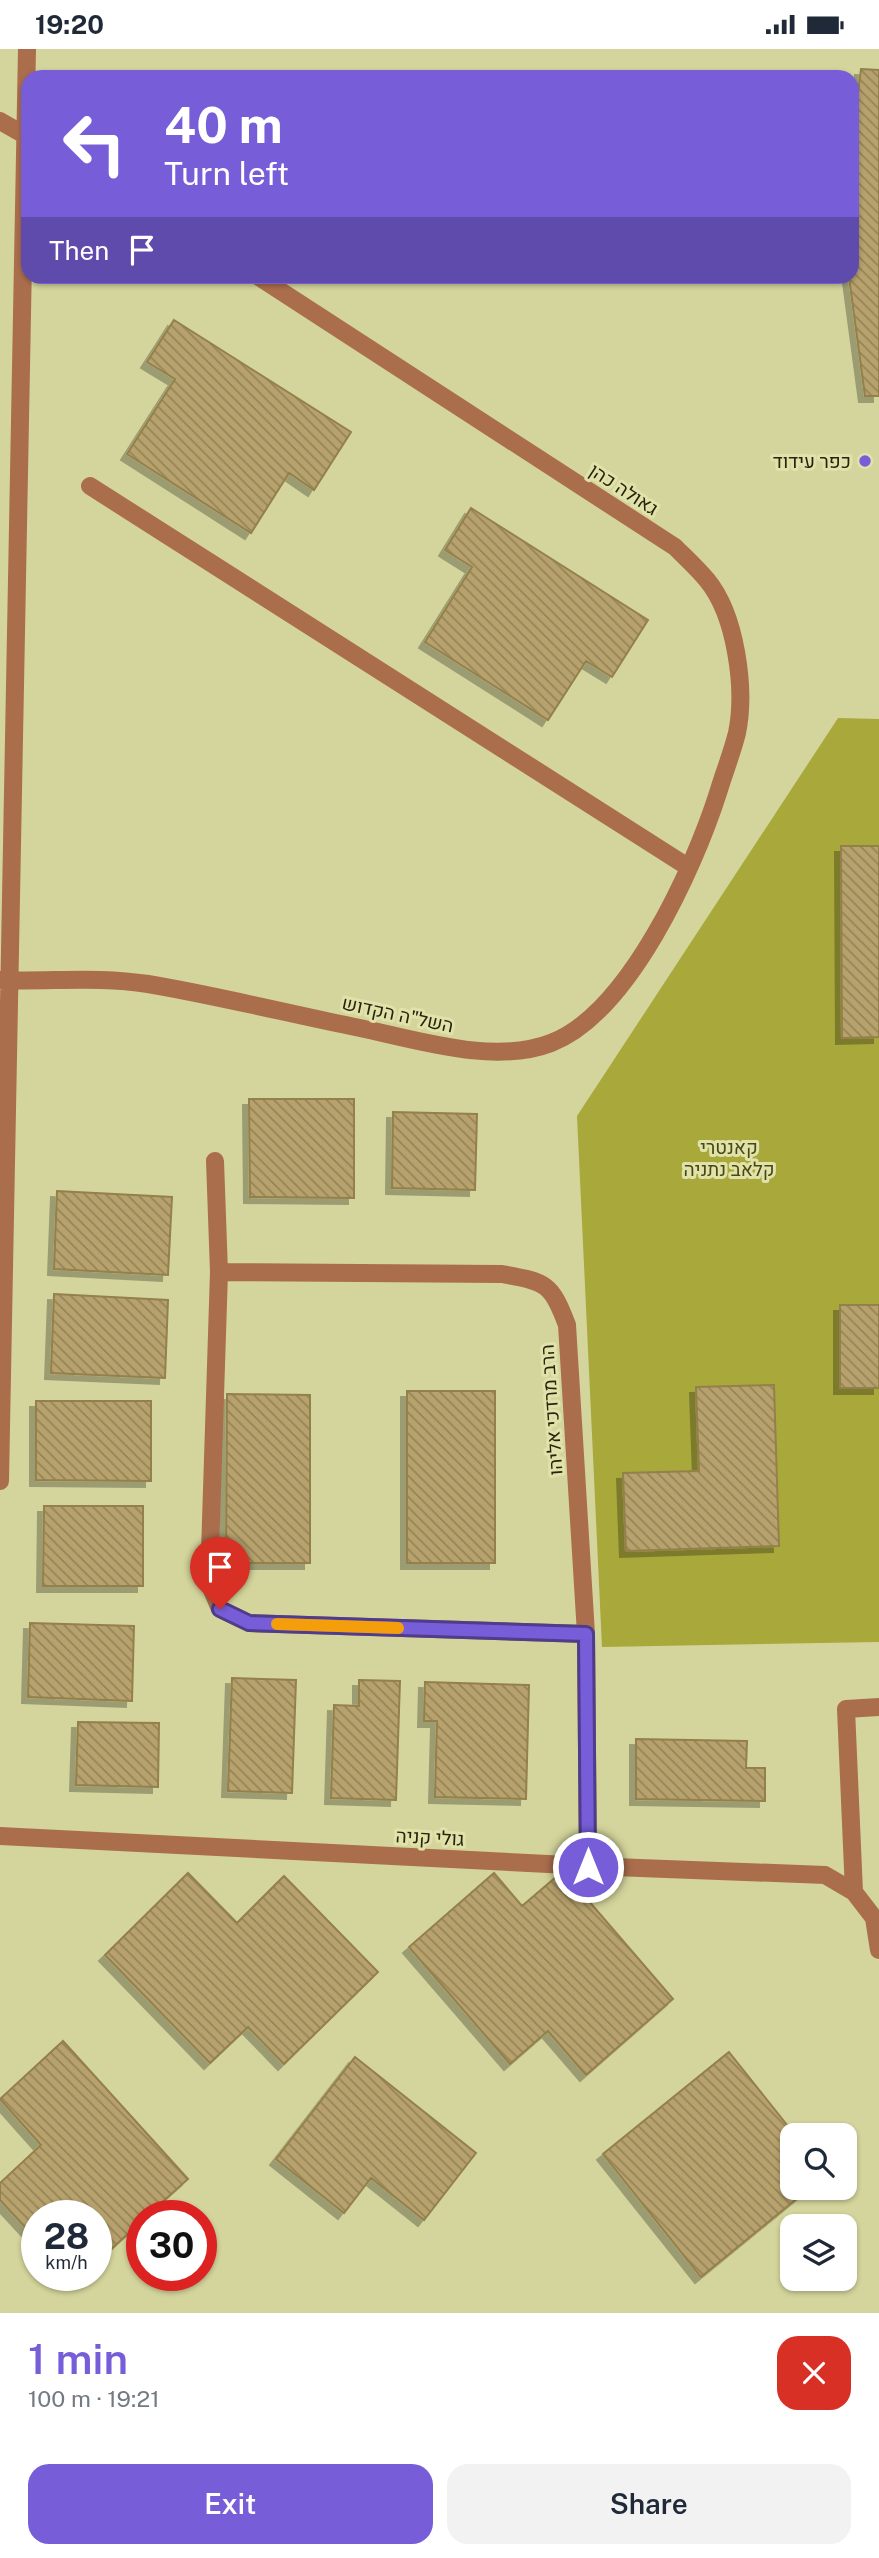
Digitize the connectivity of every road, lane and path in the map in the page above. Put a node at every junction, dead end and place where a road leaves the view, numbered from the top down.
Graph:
1 (27, 49) edge
2 (27, 70) edge
3 (0, 121) edge
4 (21, 133) edge
5 (22, 284) edge
6 (270, 284) edge
7 (90, 486) dead end
8 (688, 867) junction
9 (5, 980) edge
10 (215, 1161) dead end
11 (219, 1272) junction
12 (0, 1481) edge
13 (586, 1634) junction
14 (879, 1707) edge
15 (0, 1836) edge
16 (588, 1867) junction
17 (854, 1892) junction
18 (879, 1949) edge

1 - 2 street
3 - 4 street
5 - 9 street
6 - 8 street, גאולה כהן
7 - 8 street
8 - 9 street, השל"ה הקדוש
9 - 12 street
10 - 11 street
11 - 13 street, הרב מרדכי אליהו
11 - 13 street
13 - 16 street, הרב מרדכי אליהו
14 - 17 street
15 - 16 street, גולי קניה
16 - 17 street, גולי קניה
17 - 18 street

